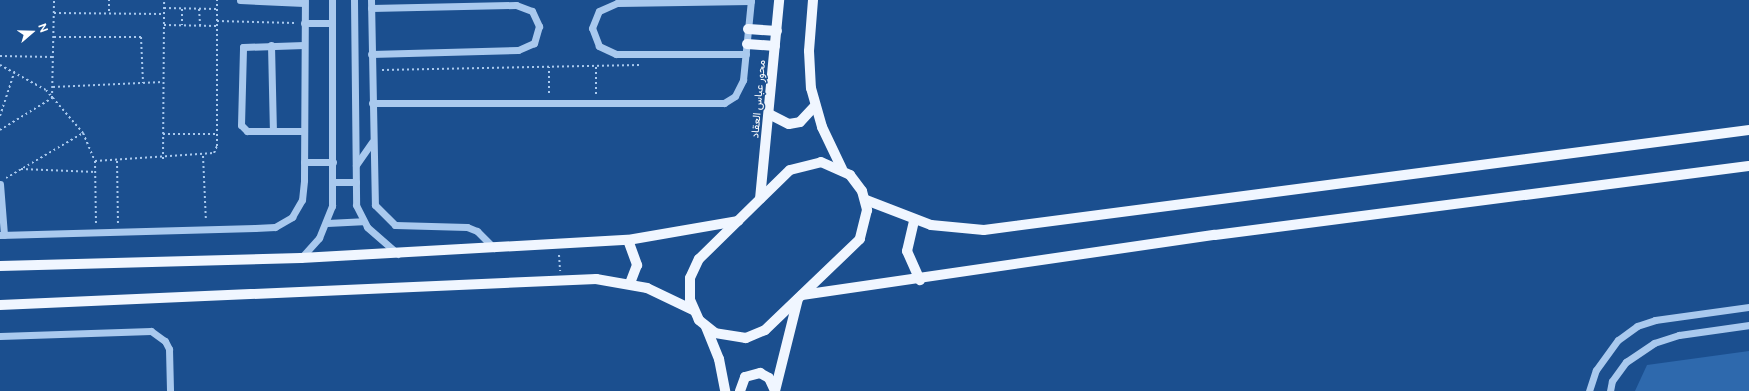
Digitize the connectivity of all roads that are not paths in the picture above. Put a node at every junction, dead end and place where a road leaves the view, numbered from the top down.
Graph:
1 (240, 0) edge
2 (332, 0) edge
3 (354, 0) edge
4 (779, 0) edge
5 (813, 0) edge
6 (271, 1) edge
7 (751, 1) edge
8 (304, 2) edge
9 (371, 4) edge
10 (304, 23) junction
11 (332, 23) junction
12 (748, 29) junction
13 (777, 31) junction
14 (272, 45) junction
15 (304, 45) junction
16 (775, 46) junction
17 (746, 49) junction
18 (371, 54) junction
19 (372, 102) junction
20 (815, 106) junction
21 (769, 114) junction
22 (1749, 130) edge
23 (273, 131) junction
24 (304, 131) junction
25 (372, 142) junction
26 (304, 162) junction
27 (333, 162) junction
28 (356, 165) junction
29 (1749, 166) edge
30 (842, 169) junction
31 (0, 182) edge
32 (333, 182) junction
33 (356, 182) junction
34 (760, 200) junction
35 (866, 200) junction
36 (362, 221) junction
37 (738, 221) junction
38 (914, 221) junction
39 (328, 223) junction
40 (2, 235) edge
41 (628, 240) junction
42 (494, 248) junction
43 (398, 254) junction
44 (301, 258) junction
45 (0, 266) edge
46 (920, 280) junction
47 (630, 283) junction
48 (800, 297) junction
49 (0, 305) edge
50 (1749, 307) edge
51 (693, 310) junction
52 (1749, 325) edge
53 (706, 327) junction
54 (0, 336) edge
55 (170, 391) edge
56 (725, 391) edge
57 (740, 391) edge
58 (775, 391) edge
59 (1589, 391) edge
60 (1610, 391) edge

1 - 6 street
2 - 11 street
3 - 28 street
4 - 13 main road, محور عباس العقاد
5 - 20 main road
6 - 8 street
7 - 12 street
7 - 17 street
8 - 10 street
9 - 18 street
9 - 18 street
10 - 11 street
10 - 15 street
11 - 27 street
12 - 13 main road
12 - 17 street
13 - 16 main road, محور عباس العقاد
14 - 15 street
14 - 23 street
14 - 23 street
15 - 24 street
16 - 17 main road
16 - 21 main road, محور عباس العقاد
17 - 19 street
18 - 19 street
19 - 25 street
20 - 21 main road
20 - 30 main road
21 - 34 main road, محور عباس العقاد
22 - 38 main road
23 - 24 street
24 - 26 street
25 - 28 street
25 - 42 street
26 - 27 street
26 - 40 street
27 - 32 street
28 - 33 street
29 - 46 main road
30 - 34 main road
30 - 35 main road
31 - 40 street
32 - 33 street
32 - 39 street
33 - 36 street
34 - 37 main road
35 - 38 main road
35 - 48 main road
36 - 39 street
36 - 43 street
37 - 41 main road
37 - 51 main road
38 - 46 main road
39 - 44 street
41 - 42 main road
41 - 47 main road
42 - 43 main road
43 - 44 main road
44 - 45 main road
46 - 48 main road
47 - 49 main road
47 - 51 main road
48 - 53 main road
48 - 58 main road
50 - 59 street
51 - 53 main road
52 - 60 street
53 - 56 main road
54 - 55 street
57 - 58 main road

